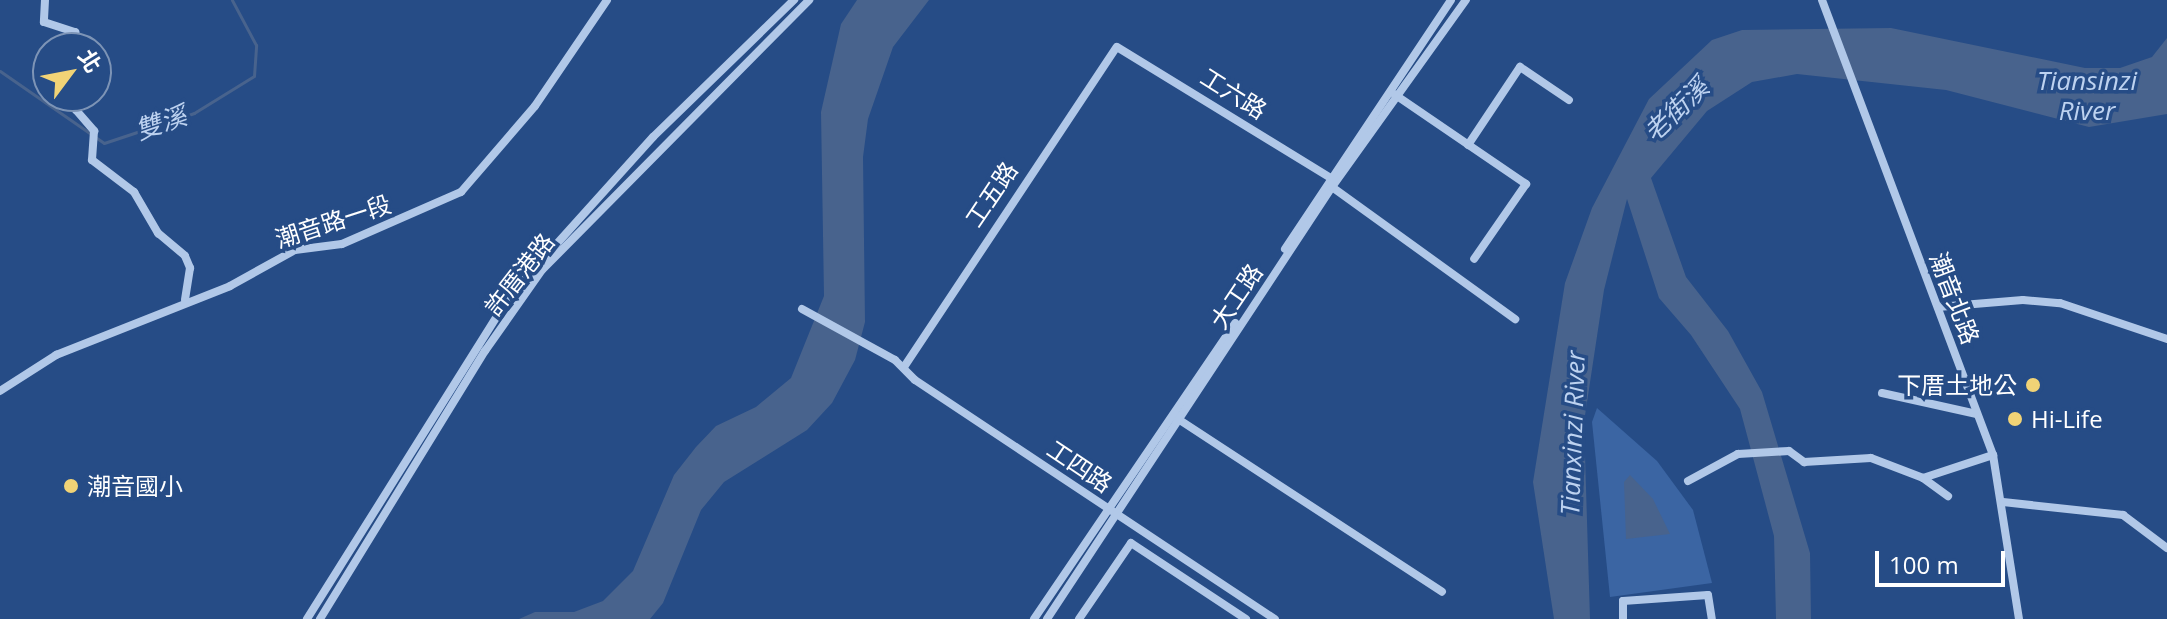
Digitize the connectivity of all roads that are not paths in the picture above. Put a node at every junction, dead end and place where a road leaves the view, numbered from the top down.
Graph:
1 (45, 0) edge
2 (607, 0) edge
3 (794, 0) edge
4 (809, 0) edge
5 (1451, 0) edge
6 (1466, 0) edge
7 (1822, 0) edge
8 (75, 32) edge
9 (1117, 47) joint
10 (1389, 90) junction
11 (1398, 97) junction
12 (1569, 100) dead end
13 (78, 112) edge
14 (1468, 145) junction
15 (1329, 177) junction
16 (1332, 187) junction
17 (556, 250) junction
18 (1474, 259) dead end
19 (185, 300) junction
20 (1938, 307) junction
21 (805, 310) dead end
22 (1515, 319) dead end
23 (2167, 339) edge
24 (904, 367) junction
25 (0, 391) edge
26 (1882, 393) dead end
27 (1977, 414) junction
28 (1175, 417) junction
29 (1993, 455) junction
30 (1923, 478) junction
31 (1688, 481) dead end
32 (1948, 496) dead end
33 (2003, 502) junction
34 (1111, 511) junction
35 (2167, 548) edge
36 (337, 569) junction
37 (347, 574) junction
38 (1442, 592) dead end
39 (307, 619) edge
40 (320, 619) edge
41 (1034, 619) edge
42 (1047, 619) edge
43 (1079, 619) edge
44 (1246, 619) edge
45 (1275, 619) edge
46 (1623, 619) edge
47 (1712, 619) edge
48 (2019, 619) edge

1 - 8 street
2 - 19 street, 潮音路一段
3 - 17 street, 許厝港路
4 - 17 street, 許厝港路
5 - 10 street, 大工路
6 - 11 street, 大工路
7 - 20 street, 潮音北路
9 - 15 street, 工六路
9 - 24 street, 工五路
10 - 11 street
10 - 15 street, 大工路
11 - 14 street
11 - 16 street, 大工路
12 - 14 street
13 - 19 street
14 - 18 street
15 - 28 street, 大工路
16 - 22 street
16 - 28 street, 大工路
17 - 36 street, 許厝港路
17 - 37 street, 許厝港路
19 - 25 street, 潮音路一段
20 - 23 street
20 - 27 street, 潮音北路
21 - 24 street, 工四路
24 - 34 street, 工四路
26 - 27 street
27 - 29 street, 潮音北路
28 - 34 street, 大工路
28 - 38 street
29 - 30 street
29 - 33 street, 潮音北路
30 - 31 street
30 - 32 street
33 - 35 street
33 - 48 street, 潮音北路
34 - 41 street, 大工路
34 - 42 street, 大工路
34 - 45 street, 工四路
36 - 37 street
36 - 39 street, 許厝港路
37 - 40 street, 許厝港路
43 - 44 street
46 - 47 street

